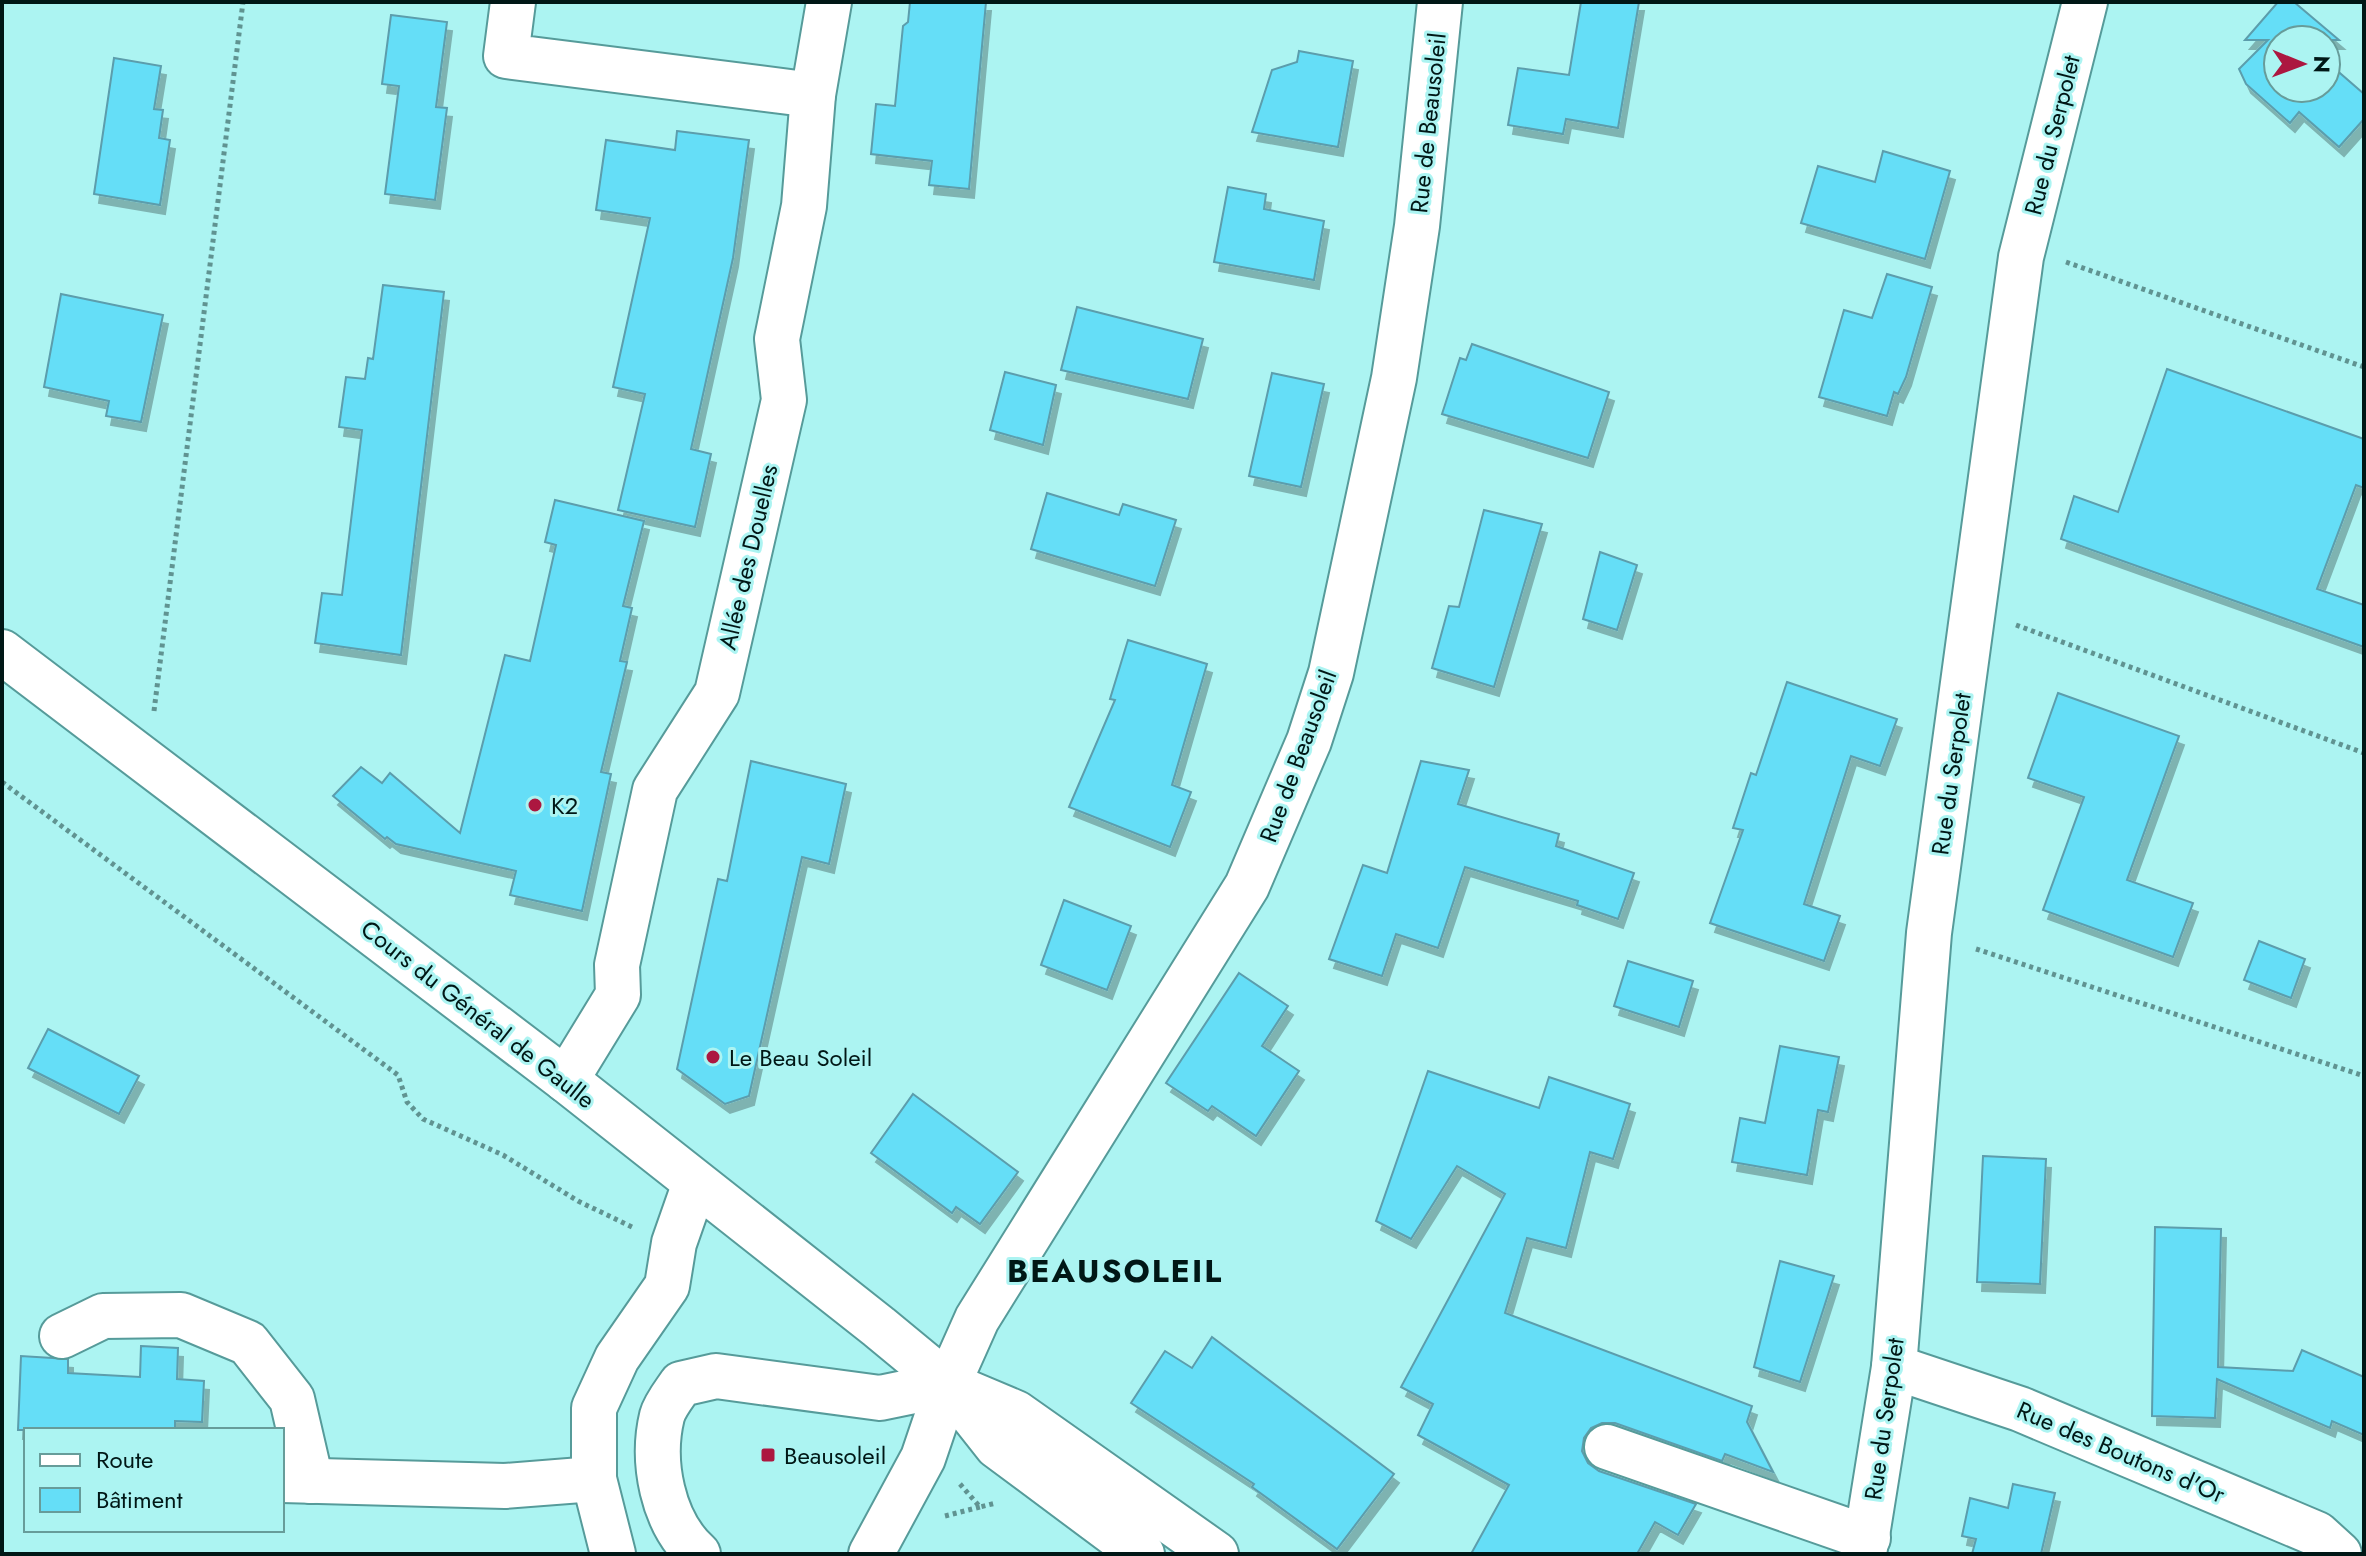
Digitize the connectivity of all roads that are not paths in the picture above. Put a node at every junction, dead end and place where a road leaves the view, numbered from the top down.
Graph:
1 (513, 2) edge
2 (829, 2) edge
3 (1440, 2) edge
4 (2085, 2) edge
5 (813, 95) junction
6 (2, 652) edge
7 (566, 1080) junction
8 (695, 1183) junction
9 (62, 1336) dead end
10 (1894, 1367) junction
11 (948, 1384) junction
12 (1607, 1447) dead end
13 (594, 1479) junction
14 (297, 1480) edge
15 (1866, 1546) edge
16 (613, 1554) edge
17 (698, 1554) edge
18 (871, 1554) edge
19 (1142, 1554) edge
20 (1180, 1554) edge
21 (1216, 1554) edge
22 (2339, 1554) edge

1 - 5 street
2 - 5 street, Allée des Douelles
3 - 11 street, Rue de Beausoleil
4 - 10 street, Rue du Serpolet
5 - 7 street, Allée des Douelles
6 - 7 street, Cours du Général de Gaulle
7 - 8 street, Cours du Général de Gaulle
8 - 11 street, Cours du Général de Gaulle
8 - 13 street
9 - 14 street
10 - 15 street, Rue du Serpolet
10 - 22 street, Rue des Boutons d'Or
11 - 17 street
11 - 18 street, Rue de Beausoleil
11 - 19 street, Cours du Général de Gaulle
11 - 20 street
11 - 21 street, Cours du Général de Gaulle
12 - 15 street
13 - 14 street
13 - 16 street

